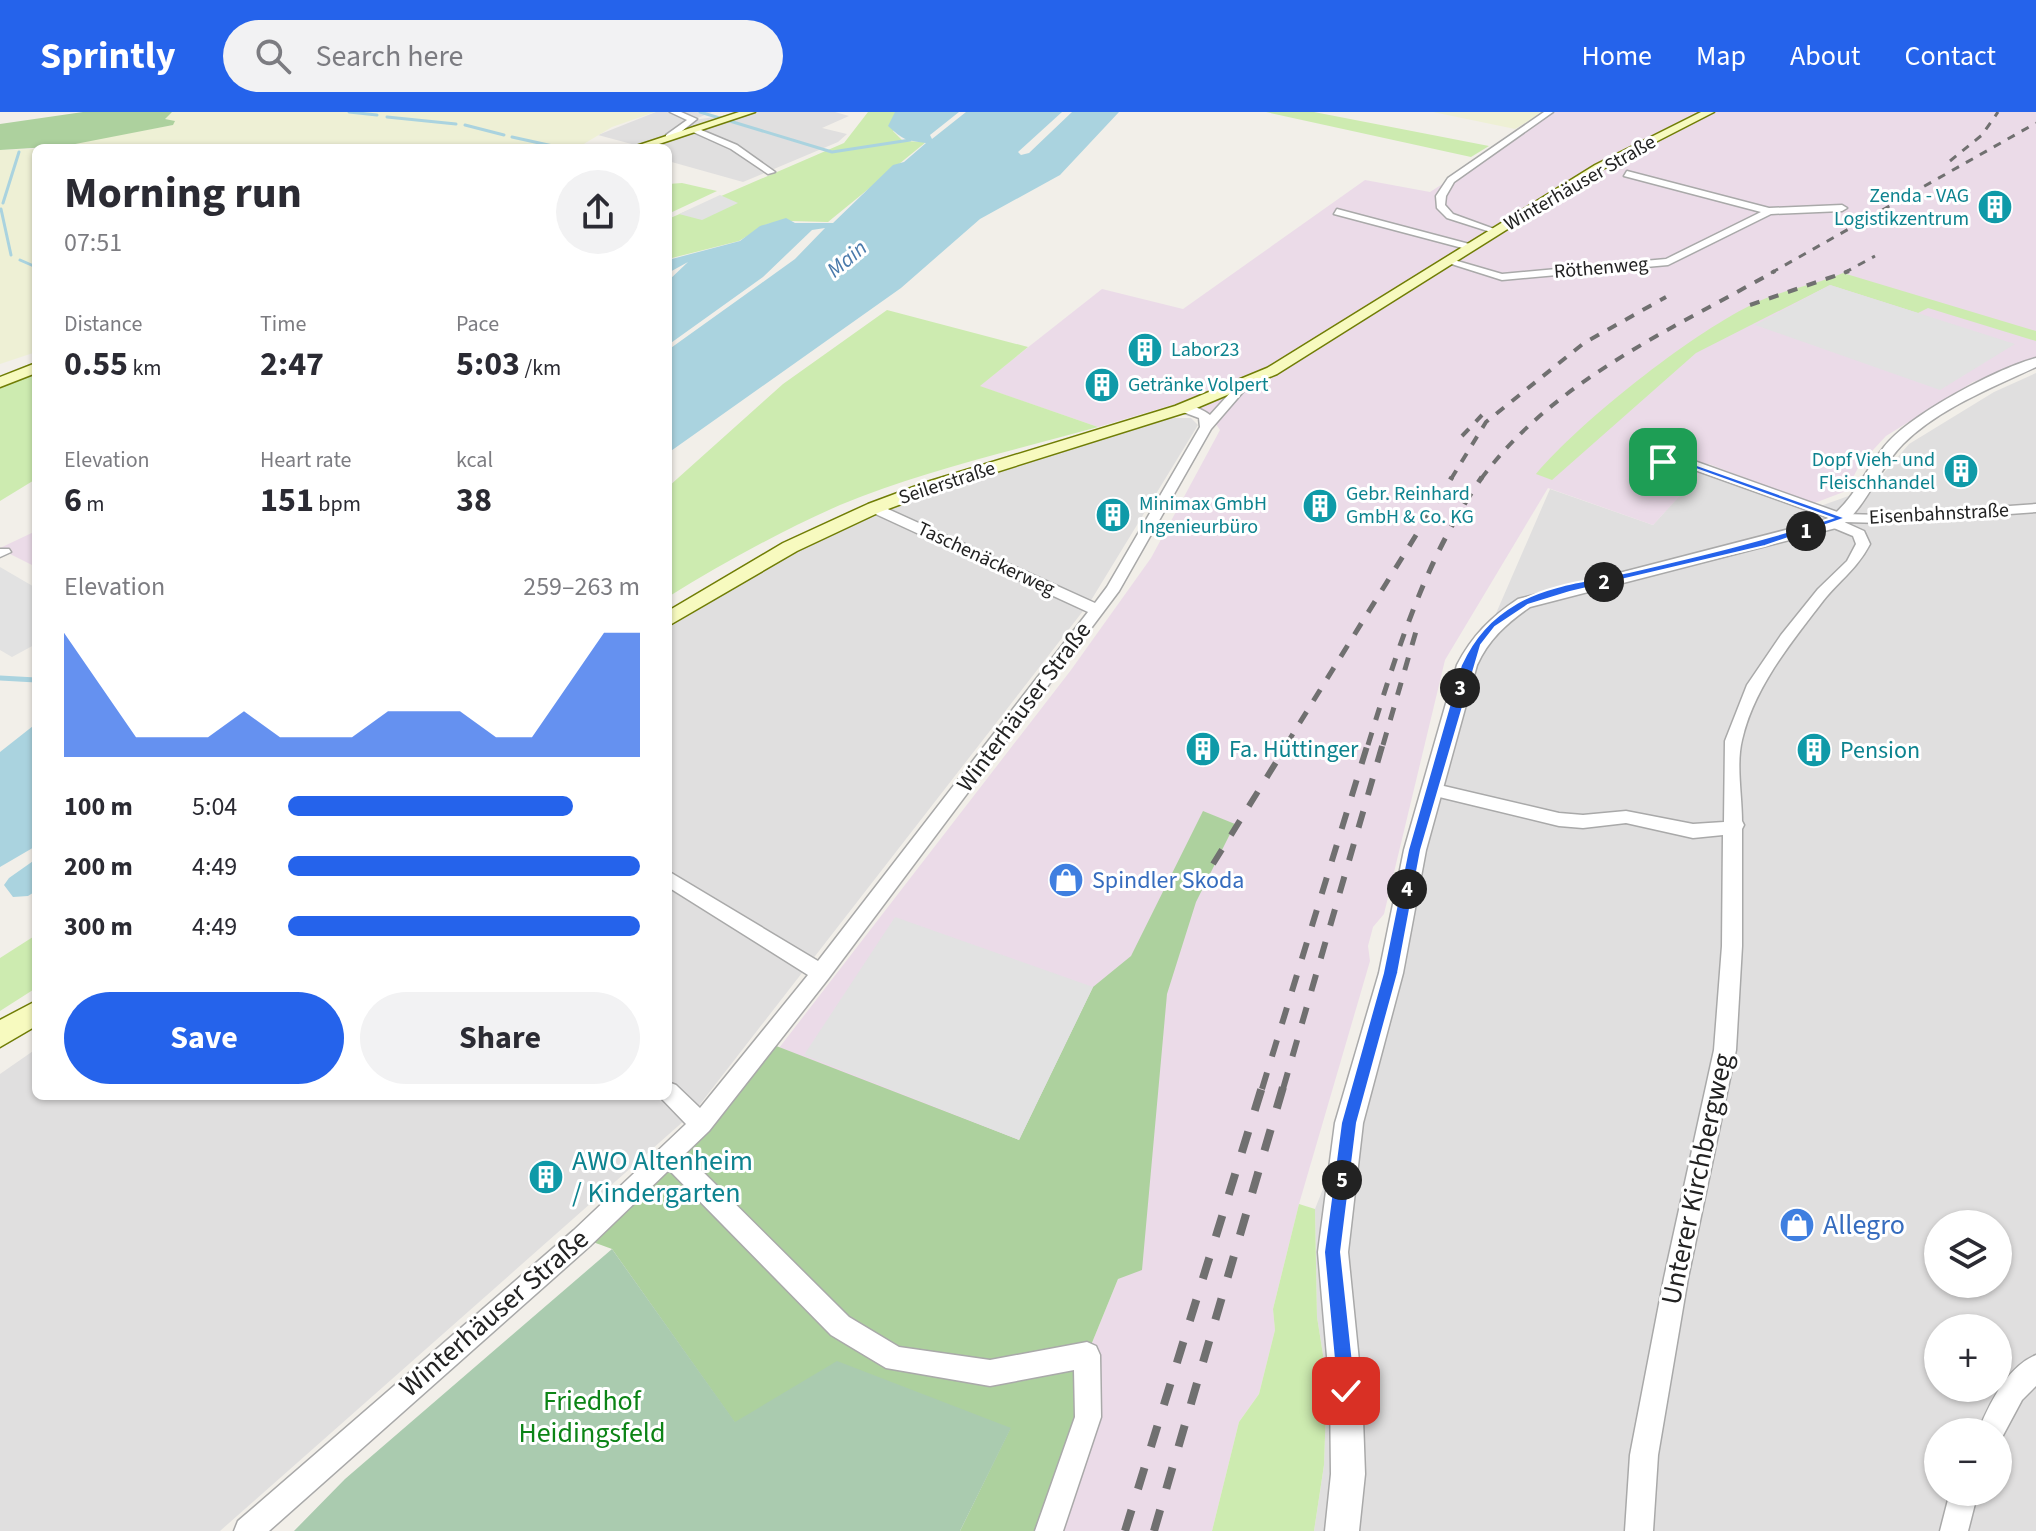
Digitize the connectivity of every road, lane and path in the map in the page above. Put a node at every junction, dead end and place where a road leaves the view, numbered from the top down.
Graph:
1 (674, 112) edge
2 (750, 112) edge
3 (1549, 112) edge
4 (1709, 112) edge
5 (694, 129) junction
6 (669, 137) junction
7 (648, 144) edge
8 (771, 172) dead end
9 (1627, 174) dead end
10 (1842, 208) dead end
11 (1769, 211) junction
12 (1337, 212) dead end
13 (1494, 232) junction
14 (1470, 247) junction
15 (1447, 261) junction
16 (2036, 362) edge
17 (32, 370) edge
18 (0, 382) edge
19 (1243, 385) junction
20 (1181, 409) junction
21 (1206, 427) junction
22 (1670, 455) dead end
23 (874, 508) junction
24 (2036, 508) edge
25 (1838, 520) junction
26 (1097, 610) junction
27 (672, 618) edge
28 (1431, 789) junction
29 (1735, 825) junction
30 (672, 880) edge
31 (821, 973) junction
32 (32, 1015) edge
33 (0, 1035) edge
34 (672, 1096) edge
35 (701, 1124) junction
36 (670, 1155) junction
37 (2036, 1368) edge
38 (1999, 1418) edge
39 (1960, 1506) edge
40 (248, 1531) edge
41 (1049, 1531) edge
42 (1342, 1531) edge
43 (1639, 1531) edge
44 (1954, 1531) edge

1 - 6 street
2 - 5 main road
3 - 13 street, Winterhäuser Straße
4 - 13 main road, Winterhäuser Straße
5 - 6 main road
5 - 8 street
6 - 7 main road
9 - 11 street
10 - 11 street, Röthenweg
11 - 15 street, Röthenweg
12 - 14 street
13 - 14 main road, Winterhäuser Straße
14 - 15 main road, Winterhäuser Straße
15 - 19 main road, Winterhäuser Straße
16 - 25 street
17 - 18 main road
19 - 20 main road, Seilerstraße
19 - 21 street, Winterhäuser Straße
20 - 21 street
20 - 23 main road, Seilerstraße
21 - 26 street, Winterhäuser Straße
22 - 25 street, Eisenbahnstraße
23 - 26 street, Taschenäckerweg
23 - 27 main road, Seilerstraße
24 - 25 street, Eisenbahnstraße
25 - 28 street, Eisenbahnstraße
25 - 29 street, Unterer Kirchbergweg
26 - 31 street, Winterhäuser Straße
28 - 29 street
28 - 42 street, Eisenbahnstraße
29 - 43 street, Unterer Kirchbergweg
30 - 31 street
31 - 35 street, Winterhäuser Straße
32 - 33 main road
34 - 35 street
35 - 36 street, Winterhäuser Straße
36 - 40 street, Winterhäuser Straße
36 - 41 street
37 - 38 street
39 - 44 street

